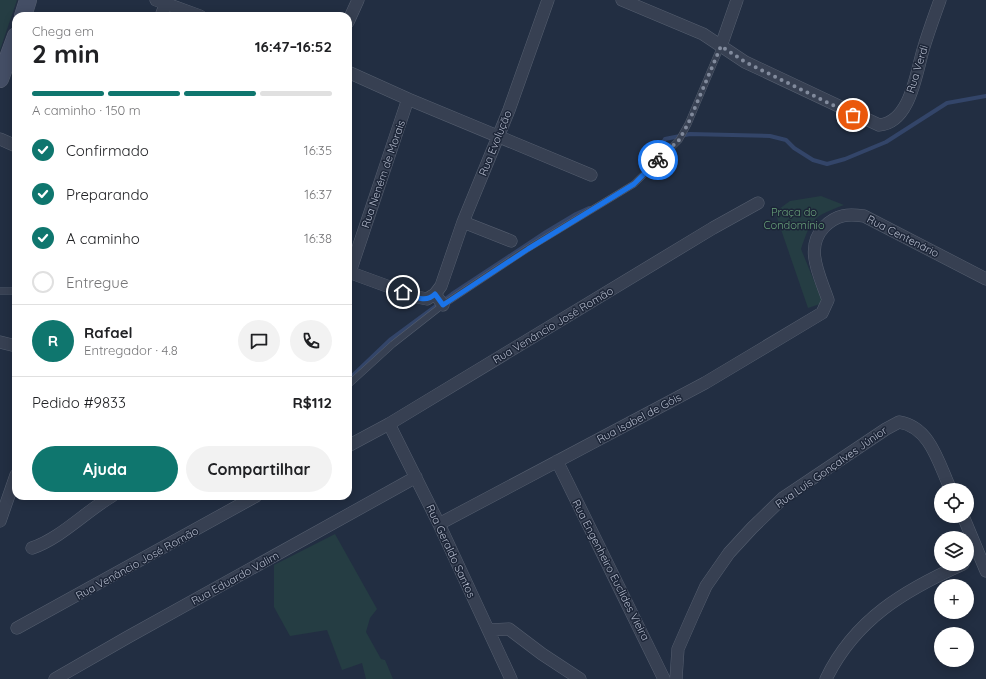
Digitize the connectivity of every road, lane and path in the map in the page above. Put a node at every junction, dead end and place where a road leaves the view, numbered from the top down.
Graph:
1 (28, 0) edge
2 (358, 0) edge
3 (548, 0) edge
4 (622, 0) edge
5 (737, 0) edge
6 (940, 0) edge
7 (163, 1) edge
8 (24, 12) edge
9 (162, 12) edge
10 (190, 12) edge
11 (352, 13) edge
12 (721, 46) junction
13 (12, 47) edge
14 (352, 74) edge
15 (0, 79) edge
16 (408, 99) junction
17 (498, 136) junction
18 (0, 139) edge
19 (12, 144) edge
20 (591, 175) dead end
21 (758, 203) dead end
22 (464, 222) junction
23 (511, 241) dead end
24 (986, 279) edge
25 (438, 290) junction
26 (0, 291) edge
27 (12, 291) edge
28 (828, 300) joint
29 (443, 305) junction
30 (0, 342) edge
31 (12, 345) edge
32 (352, 381) edge
33 (389, 424) junction
34 (352, 444) edge
35 (556, 461) junction
36 (416, 478) junction
37 (948, 483) edge
38 (12, 486) edge
39 (105, 500) edge
40 (247, 500) edge
41 (0, 521) edge
42 (967, 523) edge
43 (439, 524) junction
44 (32, 548) dead end
45 (984, 555) edge
46 (974, 559) edge
47 (948, 571) edge
48 (986, 571) edge
49 (16, 628) dead end
50 (489, 630) junction
51 (55, 679) edge
52 (511, 679) edge
53 (580, 679) edge
54 (664, 679) edge
55 (676, 679) edge
56 (826, 679) edge

1 - 8 main road
2 - 11 street
3 - 17 street, Rua Evolução
4 - 12 street
5 - 12 street
6 - 12 street, Rua Verdi
7 - 9 street
7 - 10 street
12 - 29 lane
13 - 15 main road
14 - 16 street
16 - 17 street
16 - 25 street, Rua Neném de Morais
17 - 20 street
17 - 22 street, Rua Evolução
18 - 19 street
21 - 33 street, Rua Venâncio José Romão
22 - 23 street
22 - 25 street, Rua Evolução
24 - 28 street, Rua Centenário
25 - 29 street
26 - 27 lane
28 - 35 street, Rua Isabel de Góis
29 - 32 lane
30 - 31 street
33 - 34 street, Rua Venâncio José Romão
33 - 36 street, Rua Geraldo Santos
35 - 43 street, Rua Isabel de Góis
35 - 54 street, Rua Engenheiro Euclides Vieira
36 - 43 street, Rua Geraldo Santos
36 - 51 street, Rua Eduardo Valim
37 - 55 street, Rua Luís Gonçalves Júnior
38 - 41 street
39 - 44 street
40 - 49 street, Rua Venâncio José Romão
42 - 45 street
43 - 50 street, Rua Geraldo Santos
45 - 46 street
45 - 48 street
47 - 56 street
50 - 52 street, Rua Geraldo Santos
50 - 53 street

